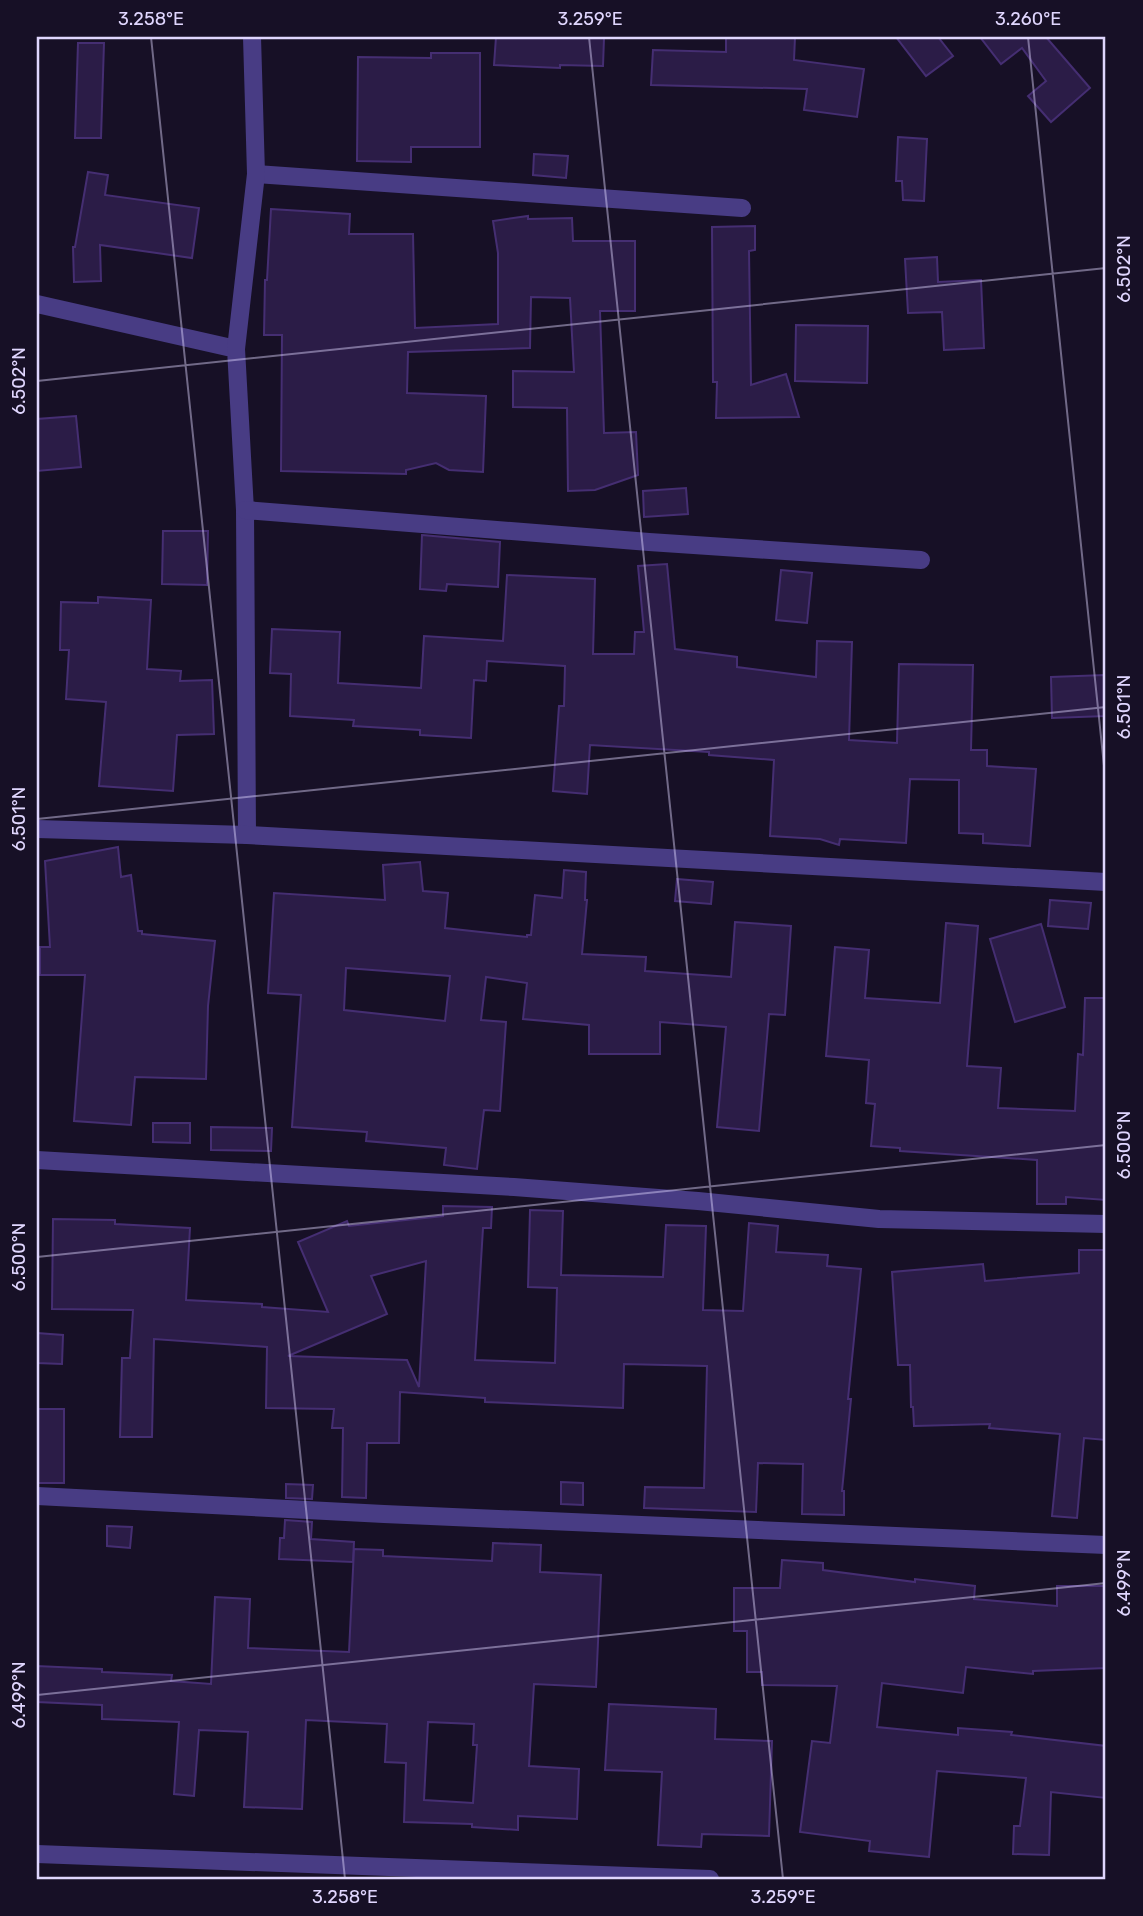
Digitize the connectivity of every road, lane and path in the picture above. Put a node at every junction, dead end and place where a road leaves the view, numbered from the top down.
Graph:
1 (252, 37) edge
2 (256, 174) junction
3 (742, 208) dead end
4 (37, 304) edge
5 (236, 349) junction
6 (245, 510) junction
7 (921, 560) dead end
8 (37, 829) edge
9 (247, 835) junction
10 (1106, 882) edge
11 (37, 1160) edge
12 (1106, 1224) edge
13 (37, 1496) edge
14 (1106, 1545) edge
15 (37, 1854) edge
16 (710, 1879) edge

1 - 2 street
2 - 3 street
2 - 5 street
4 - 5 street
5 - 6 street
6 - 7 street
6 - 9 street
8 - 9 street
9 - 10 street
11 - 12 street
13 - 14 street
15 - 16 street

